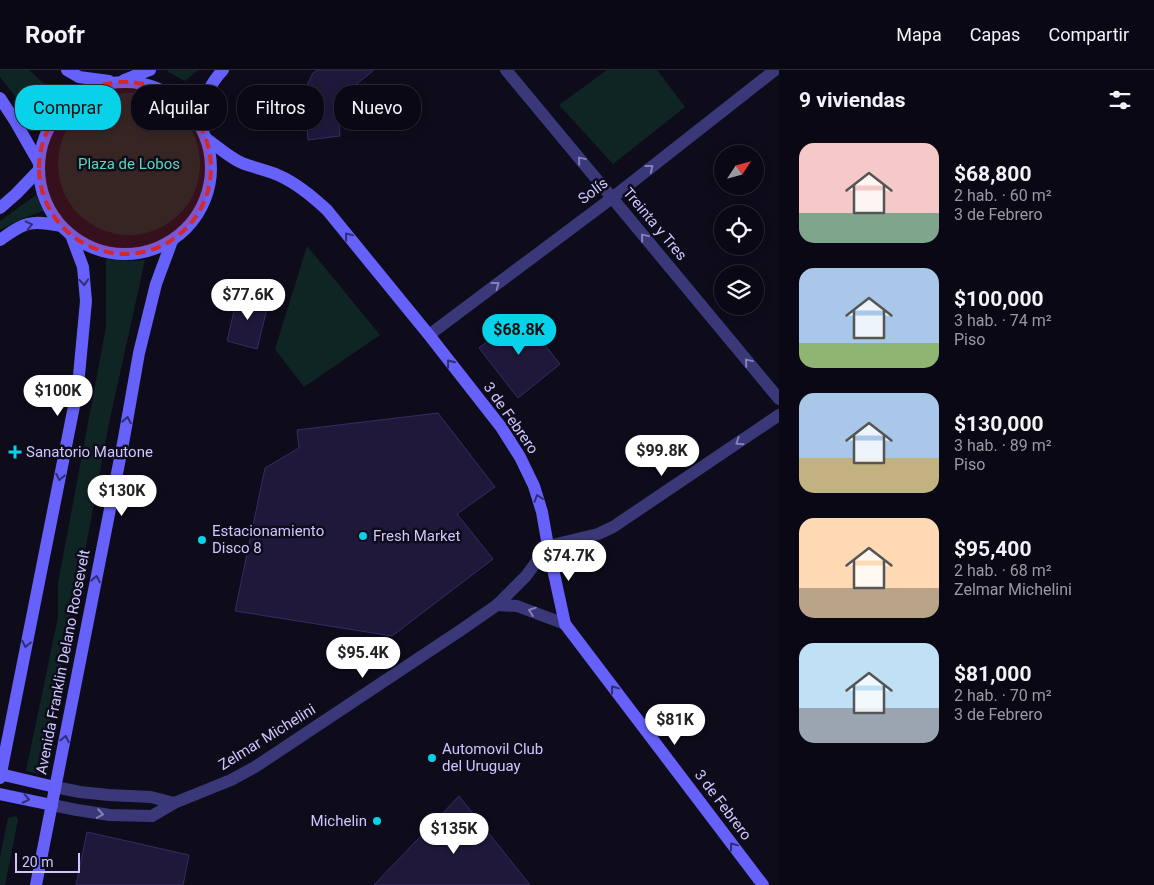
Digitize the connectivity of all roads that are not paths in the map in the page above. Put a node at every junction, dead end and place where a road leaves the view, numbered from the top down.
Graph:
1 (67, 70) edge
2 (150, 70) edge
3 (223, 70) edge
4 (506, 70) edge
5 (775, 70) edge
6 (117, 81) junction
7 (148, 85) edge
8 (211, 85) edge
9 (0, 98) edge
10 (203, 130) edge
11 (207, 139) junction
12 (39, 166) junction
13 (612, 198) junction
14 (0, 208) edge
15 (61, 226) junction
16 (71, 235) junction
17 (0, 240) edge
18 (172, 242) junction
19 (428, 335) junction
20 (779, 399) edge
21 (779, 415) edge
22 (548, 546) junction
23 (498, 605) junction
24 (566, 624) junction
25 (0, 776) edge
26 (56, 787) junction
27 (0, 794) edge
28 (174, 803) junction
29 (52, 805) junction
30 (36, 885) edge
31 (763, 885) edge

1 - 6 main road
2 - 6 main road
3 - 8 main road
13 -> 4 street, Treinta y Tres
13 -> 5 street, Solís
6 - 7 main road
6 - 12 main road
9 - 12 main road
10 - 11 main road
11 - 18 main road
19 -> 11 main road, 3 de Febrero
12 - 14 main road
12 - 15 main road
19 -> 13 street, Solís
20 -> 13 street, Treinta y Tres
15 - 16 main road
17 -> 15 main road
16 - 18 main road
16 -> 25 main road
26 -> 18 main road, Avenida Franklin Delano Roosevelt
22 -> 19 main road, 3 de Febrero
21 -> 22 street
22 - 23 street, Zelmar Michelini
22 - 24 main road, 3 de Febrero
24 -> 23 street
23 - 28 street, Zelmar Michelini
31 -> 24 main road, 3 de Febrero
25 - 26 main road
26 - 28 street
26 - 29 main road, Avenida Franklin Delano Roosevelt
27 -> 29 main road
29 -> 28 street, Zelmar Michelini
29 - 30 main road, Avenida Franklin Delano Roosevelt

